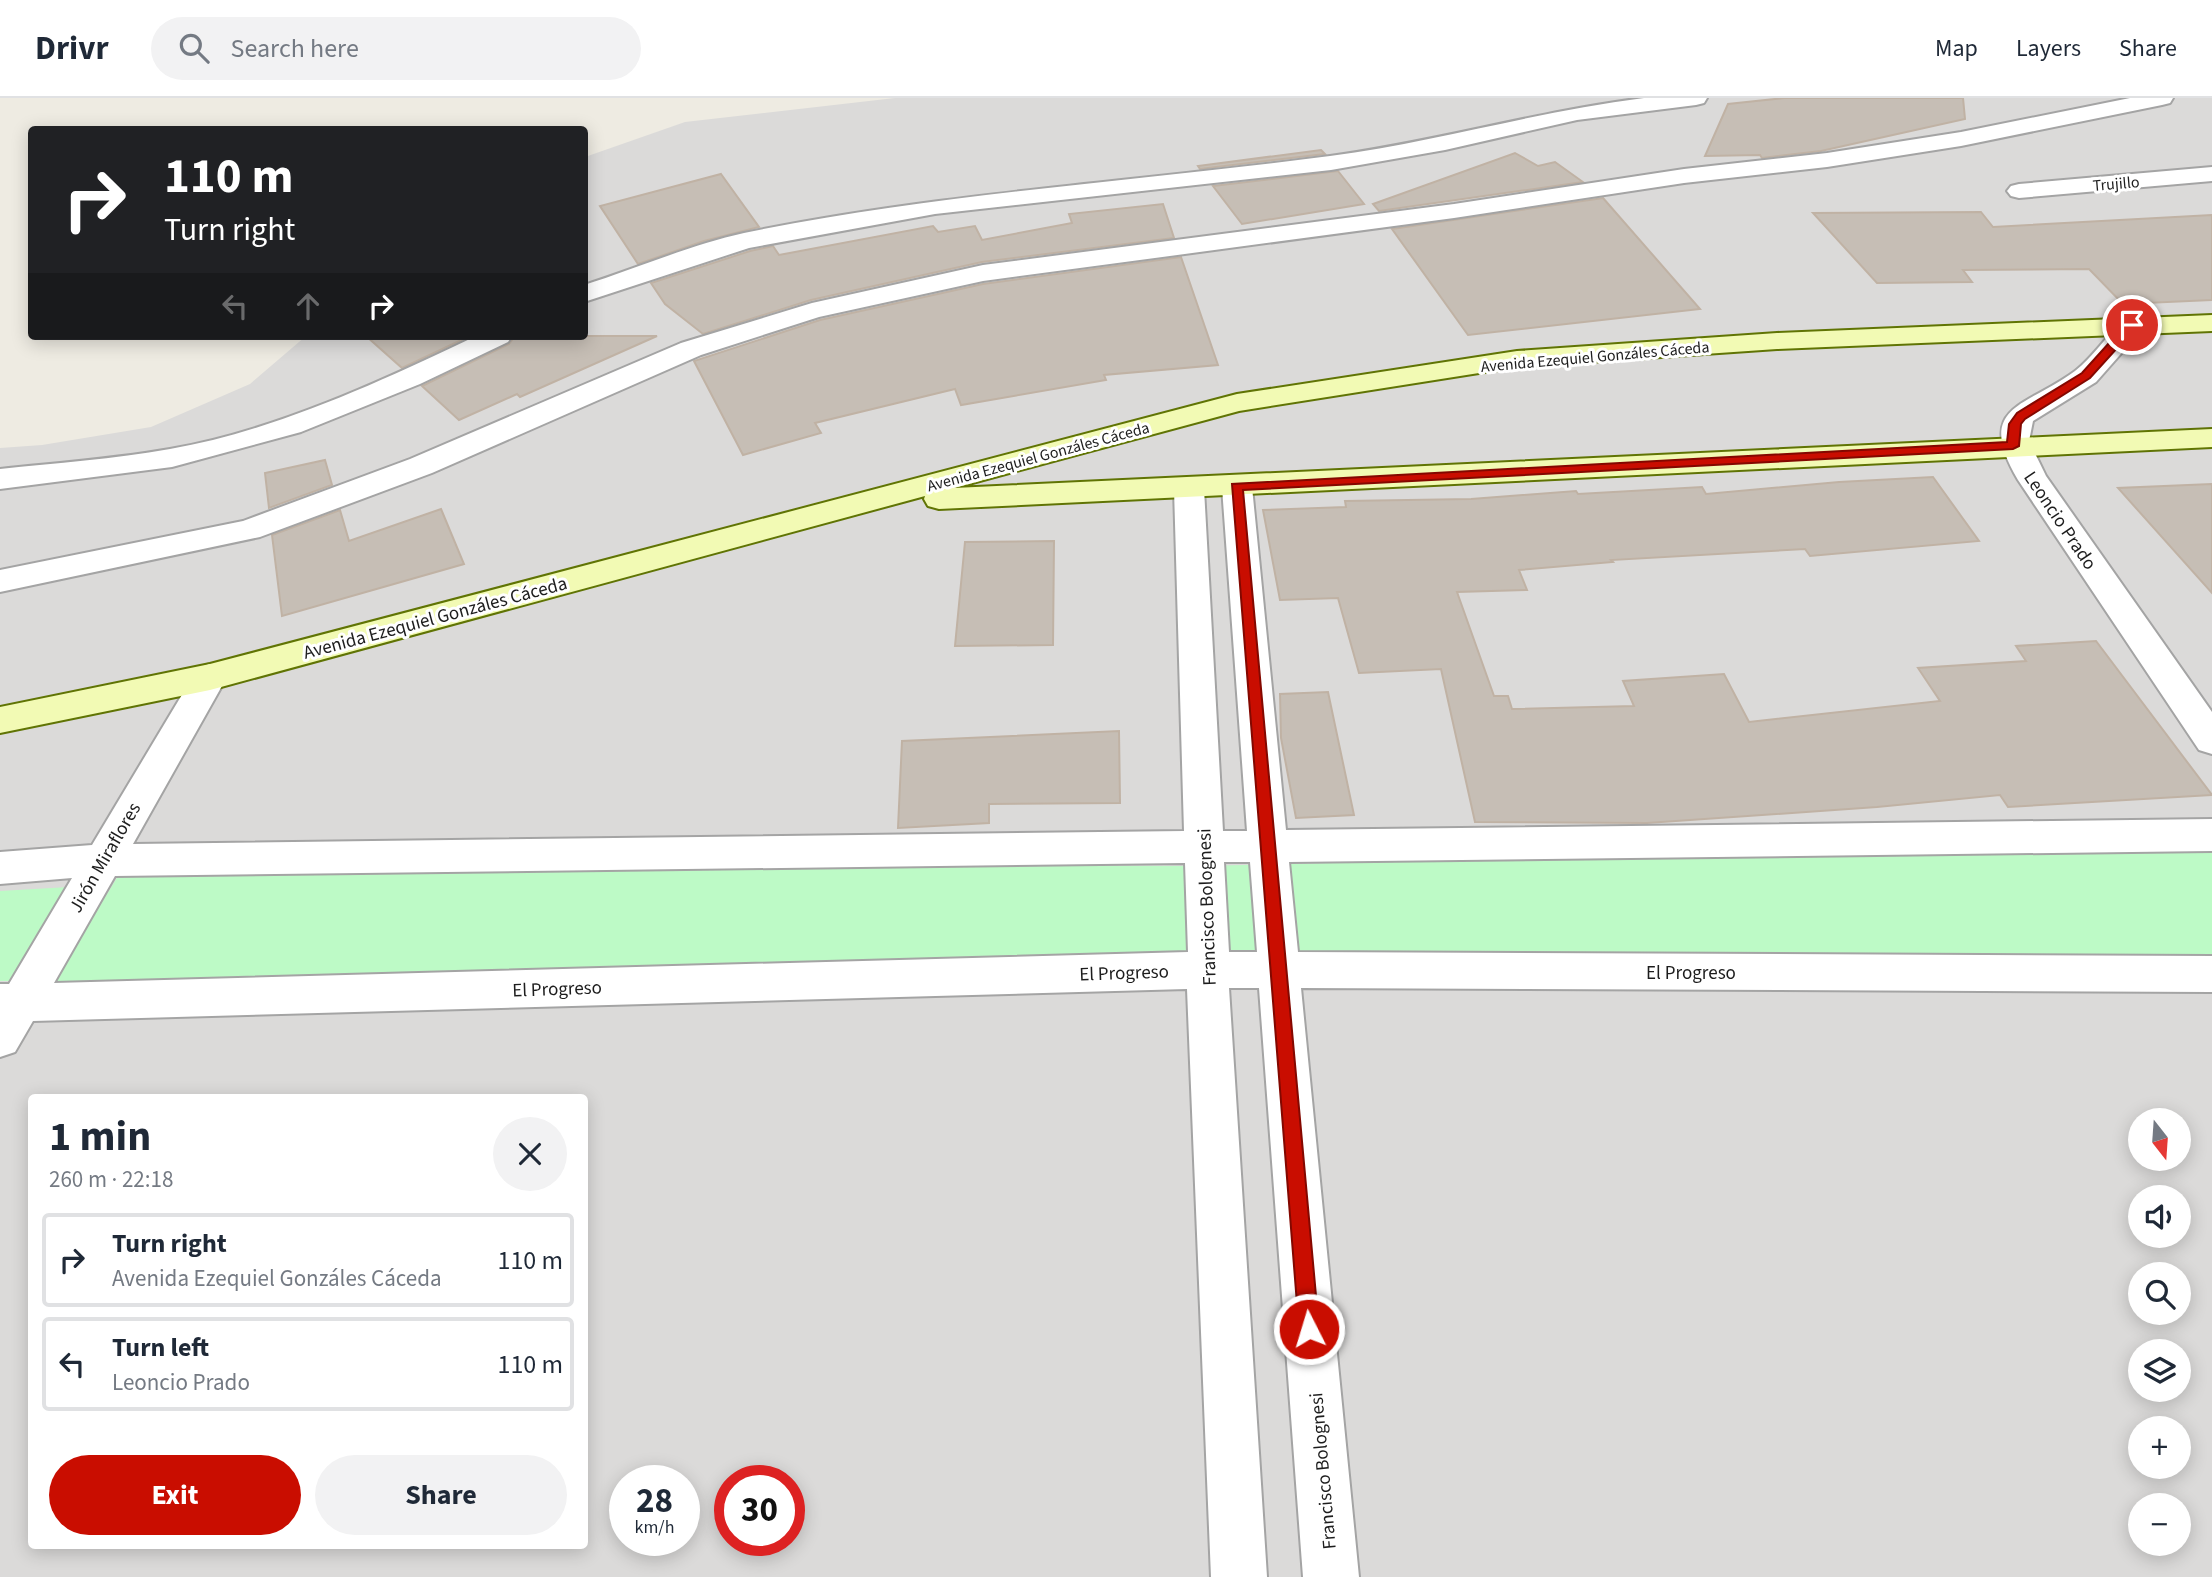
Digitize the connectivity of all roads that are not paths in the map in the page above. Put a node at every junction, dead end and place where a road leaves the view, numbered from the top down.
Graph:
1 (1696, 98) edge
2 (2162, 98) edge
3 (2212, 174) edge
4 (2019, 191) dead end
5 (588, 293) edge
6 (2212, 323) edge
7 (2132, 325) junction
8 (490, 340) edge
9 (2212, 438) edge
10 (2013, 446) junction
11 (0, 479) edge
12 (1237, 487) junction
13 (1189, 489) junction
14 (867, 502) junction
15 (0, 581) edge
16 (210, 677) junction
17 (0, 720) edge
18 (2212, 740) edge
19 (2212, 835) edge
20 (1268, 847) junction
21 (1204, 848) junction
22 (111, 860) junction
23 (0, 868) edge
24 (1207, 970) junction
25 (1277, 971) junction
26 (2212, 974) edge
27 (19, 1003) edge
28 (0, 1038) edge
29 (1239, 1577) edge
30 (1331, 1577) edge

1 - 5 street
2 - 15 street
3 - 4 street, Trujillo
6 - 7 main road, Avenida Ezequiel Gonzáles Cáceda
7 - 10 street
7 - 14 main road, Avenida Ezequiel Gonzáles Cáceda
8 - 11 street
9 - 10 main road, Avenida Ezequiel Gonzáles Cáceda
10 - 12 main road, Avenida Ezequiel Gonzáles Cáceda
10 - 18 street, Leoncio Prado
12 - 13 main road, Avenida Ezequiel Gonzáles Cáceda
12 - 20 street, Francisco Bolognesi
13 - 14 main road, Avenida Ezequiel Gonzáles Cáceda
13 - 21 street, Francisco Bolognesi
14 - 16 main road, Avenida Ezequiel Gonzáles Cáceda
16 - 17 main road, Avenida Ezequiel Gonzáles Cáceda
16 - 22 street, Jirón Miraflores
19 - 20 street
20 - 21 street
20 - 25 street, Francisco Bolognesi
21 - 22 street
21 - 24 street, Francisco Bolognesi
22 - 23 street
22 - 27 street, Jirón Miraflores
24 - 25 street, El Progreso
24 - 27 street, El Progreso
24 - 29 street, Francisco Bolognesi
25 - 26 street, El Progreso
25 - 30 street, Francisco Bolognesi
27 - 28 street, Jirón Miraflores

